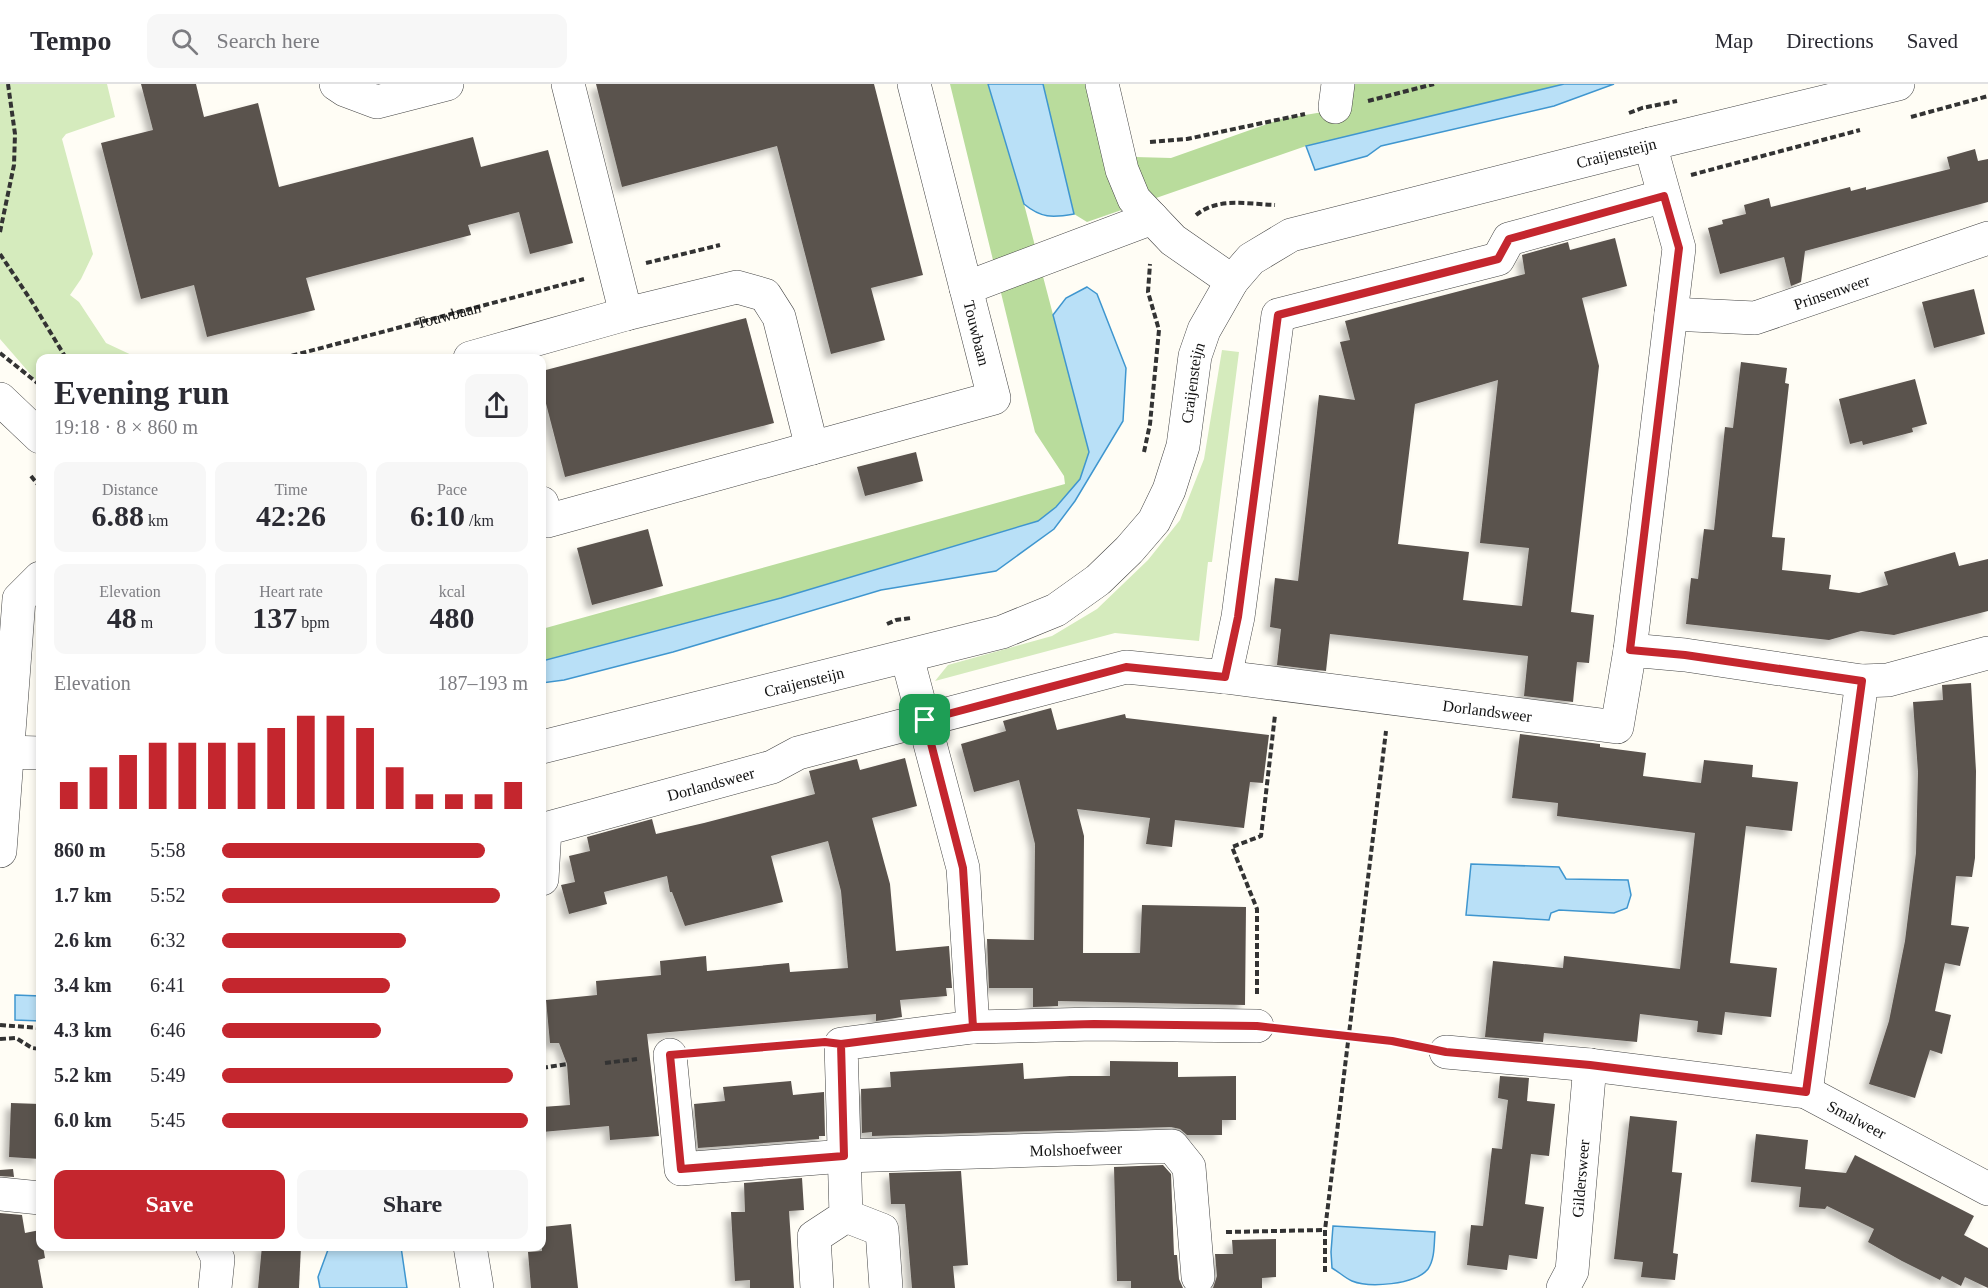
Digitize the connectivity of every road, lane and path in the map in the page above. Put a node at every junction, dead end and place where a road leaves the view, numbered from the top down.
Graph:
1 (8, 84) edge
2 (447, 84) edge
3 (568, 84) edge
4 (915, 84) edge
5 (1102, 84) edge
6 (1434, 84) edge
7 (1898, 84) edge
8 (340, 87) edge
9 (1337, 96) edge
10 (1988, 96) edge
11 (1680, 101) dead end
12 (1620, 116) dead end
13 (1904, 118) dead end
14 (1870, 127) dead end
15 (1115, 139) junction
16 (1650, 144) junction
17 (1663, 189) junction
18 (1282, 206) dead end
19 (1162, 229) junction
20 (0, 232) edge
21 (1988, 238) edge
22 (720, 245) dead end
23 (0, 255) edge
24 (615, 271) junction
25 (1232, 280) junction
26 (966, 288) junction
27 (626, 314) junction
28 (1671, 314) junction
29 (0, 353) edge
30 (64, 354) edge
31 (298, 354) edge
32 (497, 354) edge
33 (36, 382) edge
34 (0, 399) edge
35 (36, 433) edge
36 (812, 448) junction
37 (1144, 453) dead end
38 (31, 476) dead end
39 (36, 482) edge
40 (546, 517) edge
41 (20, 591) edge
42 (918, 617) dead end
43 (886, 625) dead end
44 (1630, 650) junction
45 (1988, 654) edge
46 (907, 657) junction
47 (1225, 677) junction
48 (1862, 681) junction
49 (1278, 684) junction
50 (1391, 697) junction
51 (925, 720) junction
52 (546, 746) edge
53 (7, 752) junction
54 (36, 753) edge
55 (546, 829) edge
56 (0, 851) edge
57 (0, 1026) edge
58 (1257, 1026) junction
59 (973, 1027) junction
60 (36, 1028) edge
61 (1347, 1036) junction
62 (0, 1039) edge
63 (841, 1044) junction
64 (36, 1048) edge
65 (1446, 1052) joint
66 (670, 1055) junction
67 (605, 1063) dead end
68 (567, 1064) dead end
69 (1590, 1065) junction
70 (546, 1067) edge
71 (1806, 1092) junction
72 (844, 1156) junction
73 (1988, 1190) edge
74 (0, 1194) edge
75 (36, 1198) edge
76 (846, 1216) junction
77 (1325, 1230) junction
78 (1193, 1233) junction
79 (214, 1251) edge
80 (471, 1251) edge
81 (1325, 1272) dead end
82 (1198, 1277) dead end
83 (215, 1288) edge
84 (477, 1288) edge
85 (817, 1288) edge
86 (885, 1288) edge
87 (1563, 1288) edge

1 - 20 path
2 - 8 street
3 - 24 street
4 - 26 street, Touwbaan
5 - 15 street
6 - 9 path
7 - 16 street, Craijensteijn
9 - 15 path
10 - 13 path
11 - 12 path
14 - 17 path
15 - 19 street
16 - 17 street
16 - 25 street, Craijensteijn
17 - 28 street
17 - 47 street
18 - 19 path
19 - 25 street
19 - 26 street
19 - 37 path
21 - 28 street, Prinsenweer
22 - 24 path, Touwbaan
23 - 30 path
24 - 27 street
24 - 31 path, Touwbaan
25 - 46 street, Craijensteijn
26 - 36 street, Touwbaan
27 - 32 street
27 - 36 street
28 - 44 street
29 - 33 path
34 - 35 street
36 - 40 street, Touwbaan
38 - 39 path
41 - 53 street
42 - 43 path
44 - 48 street
44 - 50 street, Dorlandsweer
45 - 48 street
46 - 51 street
46 - 52 street, Craijensteijn
47 - 49 street, Dorlandsweer
47 - 51 street, Dorlandsweer
48 - 71 street
49 - 50 street, Dorlandsweer
49 - 58 path
50 - 61 path
51 - 55 street, Dorlandsweer
51 - 59 street
53 - 54 street
53 - 56 street
57 - 60 path
58 - 59 street
58 - 61 path
59 - 63 street
61 - 65 path
61 - 77 path
62 - 64 path
63 - 66 path
63 - 72 street
65 - 69 street, Smalweer
66 - 67 path
66 - 72 street, Molshoefweer
68 - 70 path
69 - 71 street, Smalweer
69 - 87 street, Gildersweer
71 - 73 street, Smalweer
72 - 76 street
72 - 78 street, Molshoefweer
74 - 75 street
76 - 85 street
76 - 86 street
77 - 78 path
77 - 81 path
78 - 82 street, Molshoefweer
79 - 83 street
80 - 84 street

